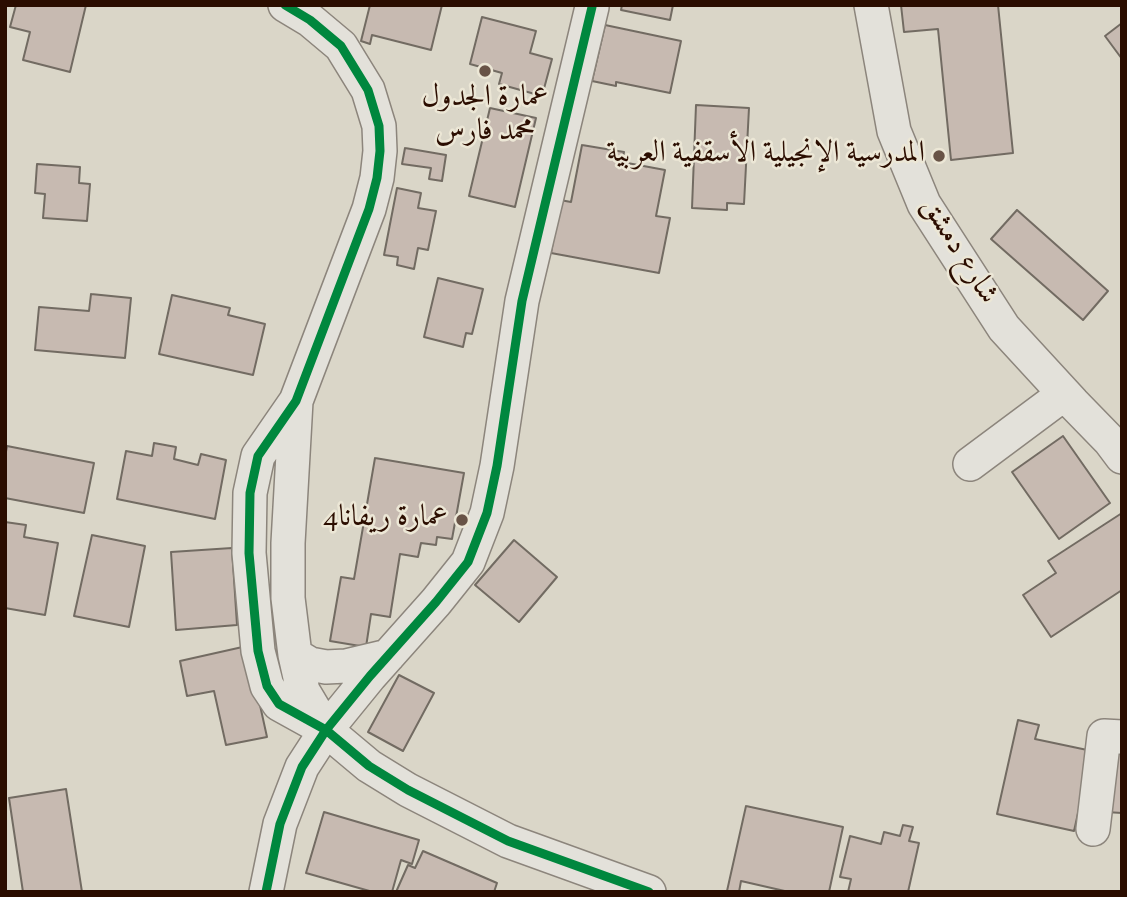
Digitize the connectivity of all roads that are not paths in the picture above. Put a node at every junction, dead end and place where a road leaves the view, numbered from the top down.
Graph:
1 (285, 5) edge
2 (871, 5) edge
3 (590, 6) edge
4 (1064, 394) junction
5 (296, 401) junction
6 (1122, 457) edge
7 (970, 464) dead end
8 (295, 655) junction
9 (388, 656) junction
10 (326, 730) junction
11 (1122, 737) edge
12 (1093, 829) dead end
13 (266, 892) edge
14 (649, 892) edge

1 - 5 street
2 - 4 street, شارع دمشق
3 - 9 street
4 - 6 street, شارع دمشق
4 - 7 street
5 - 8 street
5 - 10 street
8 - 9 street
8 - 10 street
9 - 10 street
10 - 13 street
10 - 14 street
11 - 12 street

